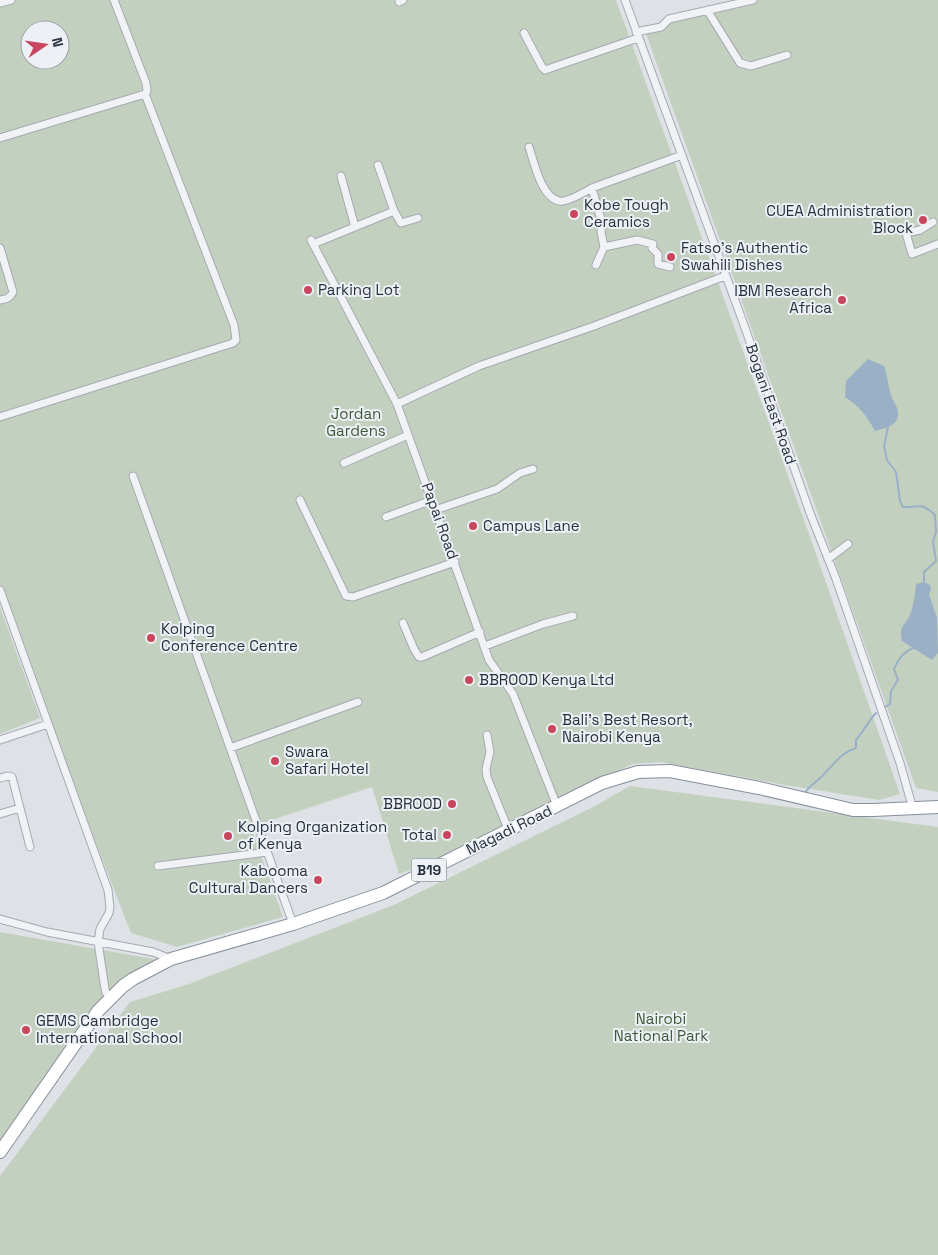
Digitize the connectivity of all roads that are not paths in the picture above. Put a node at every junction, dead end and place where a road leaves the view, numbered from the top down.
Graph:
1 (11, 0) edge
2 (114, 0) edge
3 (625, 0) edge
4 (753, 0) edge
5 (0, 3) edge
6 (707, 10) junction
7 (524, 33) dead end
8 (637, 35) junction
9 (787, 55) dead end
10 (145, 94) junction
11 (0, 138) edge
12 (529, 147) dead end
13 (682, 155) junction
14 (378, 165) dead end
15 (342, 176) dead end
16 (592, 188) junction
17 (394, 211) junction
18 (418, 218) dead end
19 (933, 222) dead end
20 (355, 227) junction
21 (938, 244) edge
22 (604, 247) junction
23 (0, 248) edge
24 (596, 264) dead end
25 (670, 267) dead end
26 (725, 276) junction
27 (0, 300) edge
28 (397, 404) junction
29 (0, 417) edge
30 (408, 435) junction
31 (344, 463) dead end
32 (533, 469) dead end
33 (134, 476) dead end
34 (300, 500) dead end
35 (432, 500) junction
36 (435, 510) junction
37 (386, 517) dead end
38 (848, 544) dead end
39 (828, 559) junction
40 (455, 562) junction
41 (0, 590) edge
42 (572, 616) dead end
43 (403, 623) dead end
44 (480, 632) junction
45 (485, 646) junction
46 (358, 702) dead end
47 (48, 724) junction
48 (487, 735) dead end
49 (0, 740) edge
50 (230, 748) junction
51 (0, 778) edge
52 (557, 806) junction
53 (938, 807) edge
54 (20, 808) junction
55 (914, 809) junction
56 (0, 814) edge
57 (508, 829) junction
58 (30, 847) dead end
59 (267, 852) junction
60 (158, 866) dead end
61 (0, 919) edge
62 (292, 924) junction
63 (98, 942) junction
64 (171, 959) junction
65 (112, 995) junction
66 (0, 1152) edge

1 - 5 street
2 - 10 street
3 - 8 street, Bogani East Road
4 - 6 street
6 - 8 street
6 - 9 street
7 - 8 street
8 - 13 street, Bogani East Road
10 - 11 street
10 - 29 street
12 - 16 street
13 - 16 street
13 - 26 street, Bogani East Road
14 - 17 street
15 - 20 street
16 - 22 street
17 - 18 street
17 - 20 street
19 - 21 street
20 - 28 street, Papai Road
22 - 24 street
22 - 25 street
23 - 27 street
26 - 28 street
26 - 39 street, Bogani East Road
28 - 30 street, Papai Road
30 - 31 street
30 - 35 street, Papai Road
32 - 36 street
33 - 50 street
34 - 40 street
35 - 36 street, Papai Road
35 - 37 street
36 - 40 street, Papai Road
38 - 39 street
39 - 55 street, Bogani East Road
40 - 44 street, Papai Road
41 - 47 street
42 - 45 street
43 - 44 street
44 - 45 street, Papai Road
45 - 52 street, Papai Road
46 - 50 street
47 - 49 street
47 - 63 street
48 - 57 street
50 - 59 street
51 - 54 street
52 - 55 highway, Magadi Road / B19
52 - 57 highway, Magadi Road / B19
53 - 55 highway, Magadi Road / B19
54 - 56 street
54 - 58 street
57 - 62 highway, Magadi Road / B19
59 - 60 street
59 - 62 street
61 - 63 street
62 - 64 highway, Magadi Road / B19
63 - 64 street
63 - 65 street
64 - 65 highway, Magadi Road / B19
65 - 66 highway, Magadi Road / B19

